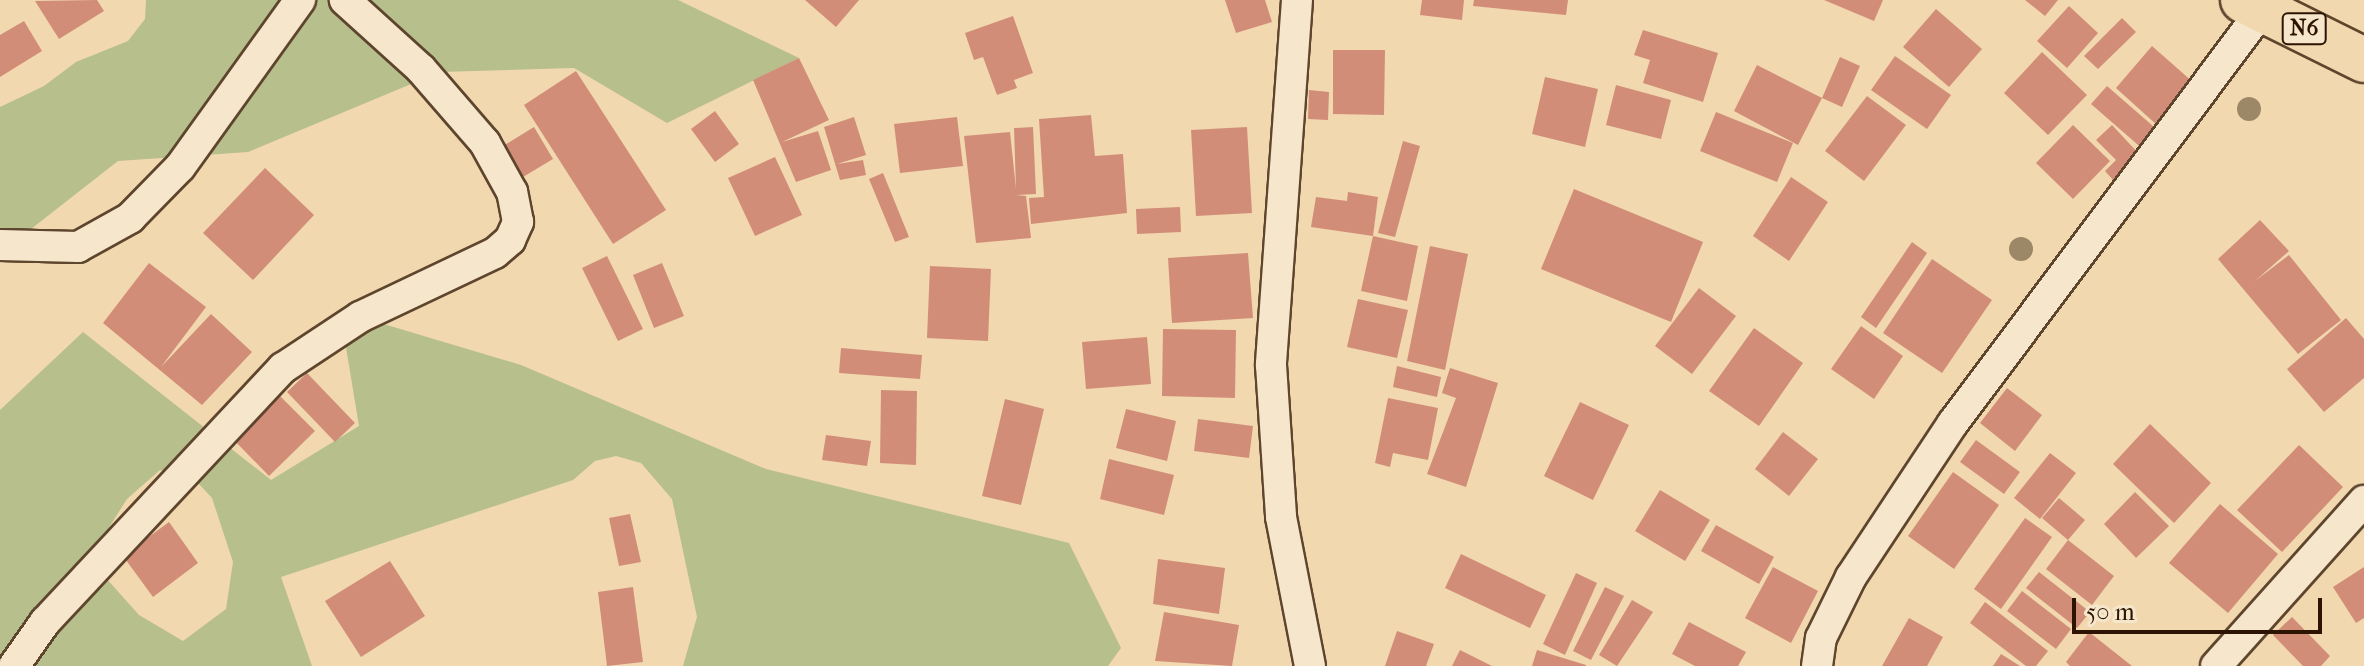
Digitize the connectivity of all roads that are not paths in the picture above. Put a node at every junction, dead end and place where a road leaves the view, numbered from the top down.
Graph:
1 (300, 0) edge
2 (345, 0) edge
3 (1297, 0) edge
4 (2253, 4) edge
5 (2364, 60) edge
6 (0, 245) edge
7 (2364, 501) edge
8 (14, 666) edge
9 (1310, 666) edge
10 (1817, 666) edge
11 (2216, 666) edge

1 - 6 street
2 - 8 street
3 - 9 street
4 - 5 highway, N6
4 - 10 street
7 - 11 street

